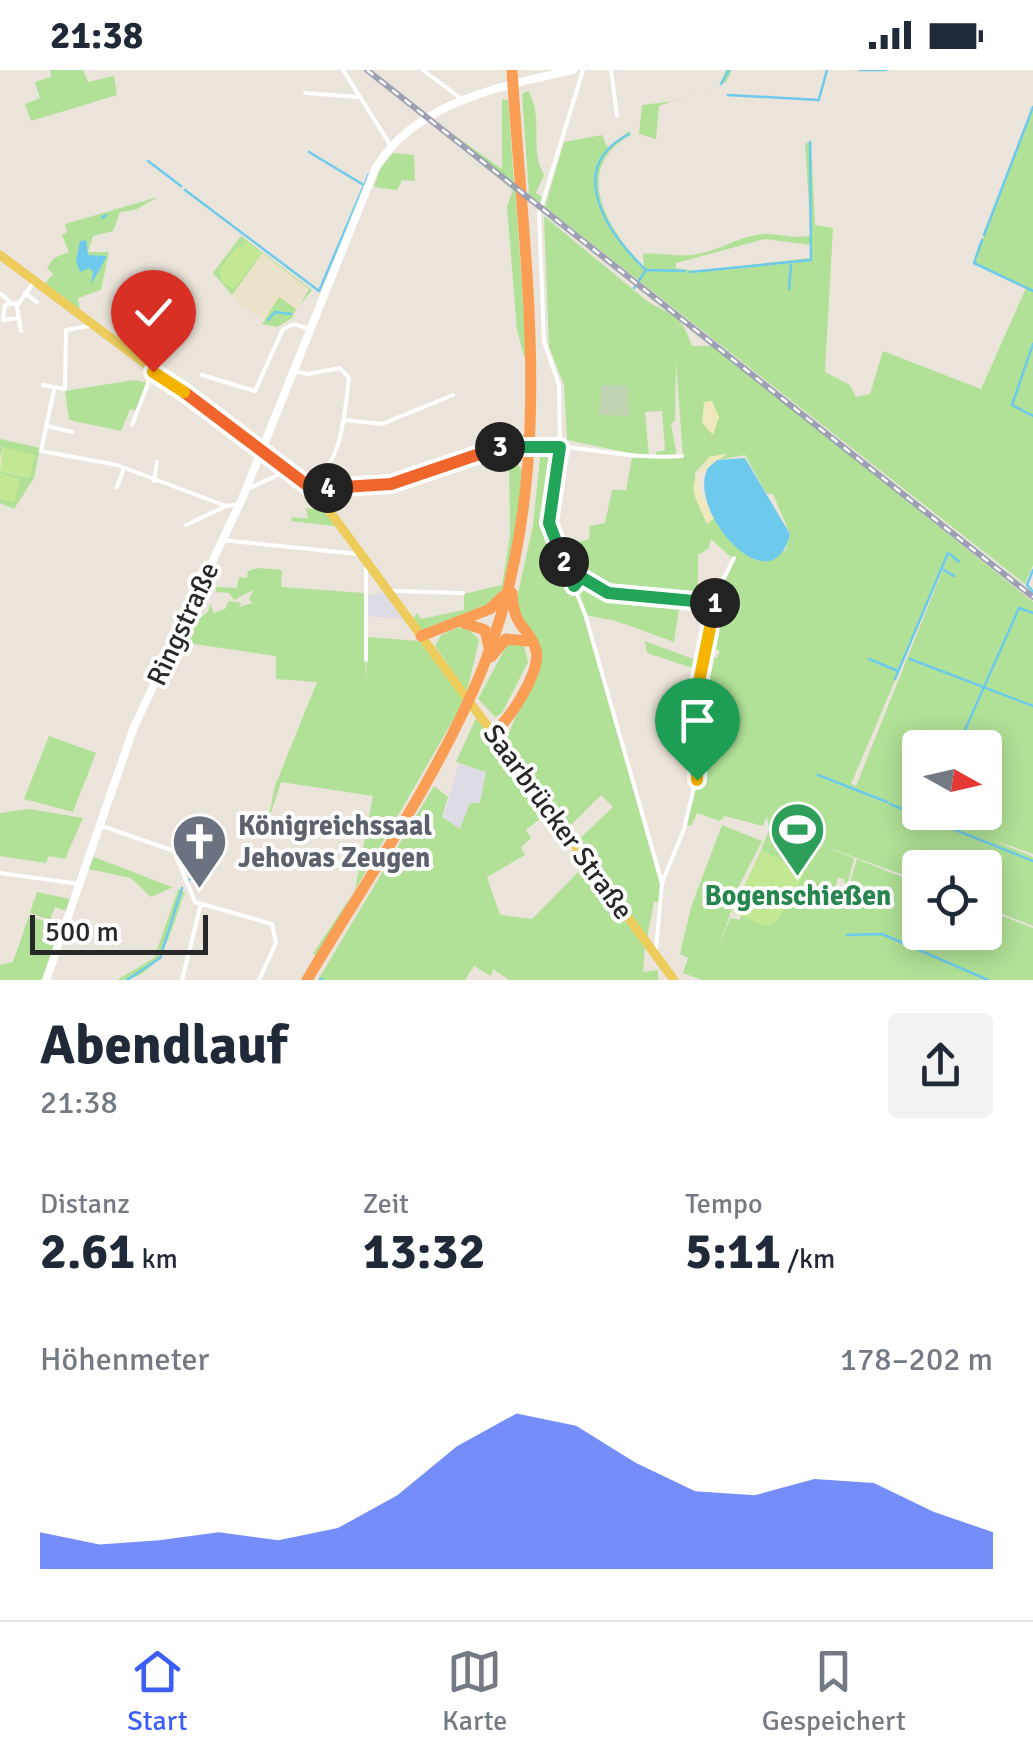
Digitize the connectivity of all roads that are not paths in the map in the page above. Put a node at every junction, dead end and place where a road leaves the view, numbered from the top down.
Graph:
1 (342, 70) edge
2 (423, 70) edge
3 (573, 70) edge
4 (583, 70) edge
5 (612, 70) edge
6 (515, 73) edge
7 (449, 91) junction
8 (305, 93) dead end
9 (358, 96) junction
10 (464, 101) junction
11 (445, 108) junction
12 (617, 114) dead end
13 (389, 148) junction
14 (0, 254) edge
15 (35, 280) junction
16 (25, 293) junction
17 (1, 294) edge
18 (38, 302) dead end
19 (18, 303) junction
20 (10, 304) junction
21 (19, 318) junction
22 (93, 324) junction
23 (310, 329) junction
24 (21, 331) dead end
25 (156, 370) junction
26 (294, 371) junction
27 (202, 375) dead end
28 (43, 385) dead end
29 (54, 390) dead end
30 (453, 395) dead end
31 (346, 421) junction
32 (47, 426) junction
33 (132, 426) dead end
34 (72, 432) dead end
35 (560, 447) junction
36 (261, 450) junction
37 (682, 456) dead end
38 (158, 462) dead end
39 (124, 468) junction
40 (289, 470) junction
41 (154, 481) junction
42 (117, 487) dead end
43 (312, 488) junction
44 (245, 490) junction
45 (239, 504) junction
46 (226, 506) junction
47 (186, 524) dead end
48 (222, 540) junction
49 (360, 552) junction
50 (734, 558) dead end
51 (368, 564) junction
52 (574, 586) junction
53 (511, 588) junction
54 (388, 591) junction
55 (463, 593) dead end
56 (715, 601) junction
57 (427, 640) junction
58 (490, 654) junction
59 (366, 660) dead end
60 (473, 697) junction
61 (496, 734) junction
62 (99, 825) junction
63 (0, 872) edge
64 (662, 883) junction
65 (79, 884) junction
66 (202, 904) junction
67 (653, 952) junction
68 (46, 980) edge
69 (182, 980) edge
70 (259, 980) edge
71 (309, 980) edge
72 (674, 980) edge

1 - 9 street
2 - 7 street
3 - 10 main road
4 - 35 street
5 - 12 street
6 - 53 highway
7 - 10 street
7 - 11 street
8 - 9 street
9 - 13 street
10 - 11 main road
11 - 13 main road
13 - 23 main road, Ringstraße
14 - 15 main road, Saarbrücker Straße
15 - 16 street
15 - 22 main road, Saarbrücker Straße
16 - 18 street
16 - 19 street
17 - 20 street
19 - 20 street
19 - 21 street
20 - 21 street
21 - 24 street
22 - 25 main road, Saarbrücker Straße
22 - 28 street
23 - 26 main road, Ringstraße
23 - 27 street
25 - 33 street
25 - 36 main road, Saarbrücker Straße
26 - 31 street
26 - 36 main road, Ringstraße
29 - 32 street
30 - 31 street
31 - 43 street
32 - 34 street
32 - 39 street
35 - 37 street
35 - 43 street
35 - 52 street
36 - 40 main road, Saarbrücker Straße
36 - 44 main road, Ringstraße
38 - 41 street
39 - 41 street
39 - 42 street
40 - 43 main road, Saarbrücker Straße
40 - 44 street
41 - 46 street
43 - 49 main road, Saarbrücker Straße
44 - 45 main road, Ringstraße
45 - 46 street
45 - 48 main road, Ringstraße
46 - 47 street
48 - 49 street
48 - 62 main road, Ringstraße
49 - 51 main road, Saarbrücker Straße
50 - 56 street
51 - 54 main road, Saarbrücker Straße
51 - 59 street
52 - 56 street
52 - 64 street
53 - 57 highway
53 - 58 highway
53 - 61 highway
54 - 55 street
54 - 57 main road, Saarbrücker Straße
56 - 64 street
57 - 58 highway
57 - 60 main road, Saarbrücker Straße
58 - 60 highway
58 - 61 highway
60 - 61 main road, Saarbrücker Straße
60 - 71 highway
61 - 67 main road, Saarbrücker Straße
62 - 65 main road, Ringstraße
62 - 66 street
63 - 65 street
64 - 67 street
65 - 68 main road, Ringstraße
66 - 69 street
66 - 70 street
67 - 72 main road, Saarbrücker Straße

